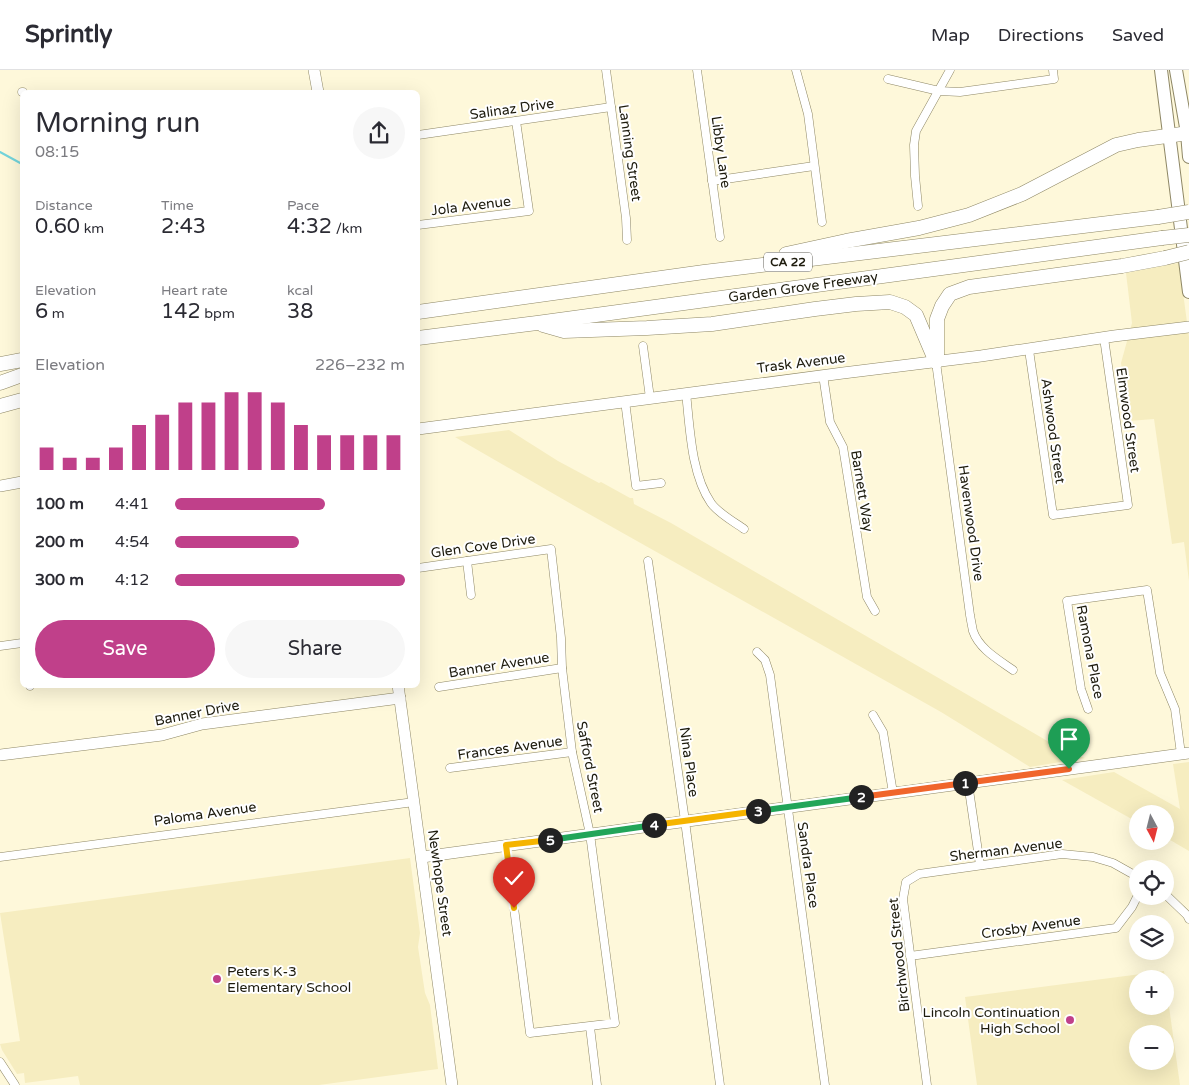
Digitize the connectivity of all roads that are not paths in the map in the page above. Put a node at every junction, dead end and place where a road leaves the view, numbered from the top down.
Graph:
1 (314, 70) edge
2 (606, 70) edge
3 (697, 70) edge
4 (796, 70) edge
5 (950, 70) edge
6 (1053, 70) edge
7 (1161, 70) edge
8 (1176, 70) edge
9 (888, 79) dead end
10 (318, 90) edge
11 (939, 91) junction
12 (611, 107) junction
13 (516, 121) junction
14 (1188, 133) edge
15 (420, 134) edge
16 (1169, 136) junction
17 (1189, 157) edge
18 (814, 166) junction
19 (712, 181) junction
20 (918, 206) dead end
21 (1189, 212) edge
22 (822, 222) dead end
23 (420, 225) edge
24 (1189, 235) edge
25 (720, 237) dead end
26 (627, 240) dead end
27 (1189, 252) edge
28 (704, 272) junction
29 (1189, 292) edge
30 (420, 312) edge
31 (537, 323) junction
32 (1189, 327) edge
33 (420, 338) edge
34 (1104, 338) junction
35 (643, 346) dead end
36 (1029, 350) junction
37 (20, 360) edge
38 (936, 362) junction
39 (0, 364) edge
40 (823, 375) junction
41 (20, 376) edge
42 (0, 383) edge
43 (686, 393) junction
44 (650, 398) junction
45 (20, 401) edge
46 (625, 402) junction
47 (0, 406) edge
48 (420, 429) edge
49 (20, 482) edge
50 (661, 483) dead end
51 (0, 486) edge
52 (1053, 515) joint
53 (744, 529) dead end
54 (551, 549) joint
55 (467, 561) junction
56 (648, 561) dead end
57 (420, 568) edge
58 (471, 596) dead end
59 (875, 612) dead end
60 (20, 643) edge
61 (0, 646) edge
62 (757, 652) dead end
63 (562, 668) junction
64 (1014, 670) dead end
65 (439, 687) dead end
66 (398, 688) edge
67 (400, 698) junction
68 (1088, 709) dead end
69 (873, 715) dead end
70 (572, 752) junction
71 (1185, 753) edge
72 (0, 755) edge
73 (450, 768) dead end
74 (968, 783) junction
75 (893, 793) junction
76 (414, 802) junction
77 (788, 807) junction
78 (685, 821) junction
79 (590, 834) junction
80 (506, 845) junction
81 (0, 857) edge
82 (422, 857) junction
83 (980, 865) junction
84 (1129, 872) edge
85 (906, 882) joint
86 (1174, 903) edge
87 (1133, 905) edge
88 (1189, 919) edge
89 (910, 956) junction
90 (590, 1027) junction
91 (0, 1062) edge
92 (15, 1085) edge
93 (452, 1085) edge
94 (597, 1085) edge
95 (720, 1085) edge
96 (825, 1085) edge
97 (927, 1085) edge

1 - 10 street
2 - 12 street, Lanning Street
3 - 19 street, Libby Lane
4 - 18 street
5 - 11 street
6 - 11 street
7 - 16 main road
8 - 14 main road
9 - 11 street
11 - 20 street
12 - 13 street, Salinaz Drive
12 - 26 street, Lanning Street
13 - 15 street, Salinaz Drive
13 - 23 street, Jola Avenue
14 - 16 highway
14 - 17 main road
16 - 28 highway
16 - 29 main road
18 - 19 street
18 - 22 street
19 - 25 street, Libby Lane
21 - 28 highway, Garden Grove Freeway / CA 22, bridge
24 - 31 highway, Garden Grove Freeway / CA 22, bridge
27 - 38 highway, bridge
28 - 30 highway, Garden Grove Freeway / CA 22
31 - 33 highway, Garden Grove Freeway / CA 22
31 - 38 highway
32 - 34 street, Trask Avenue
34 - 36 street, Trask Avenue
34 - 52 street, Elmwood Street
35 - 44 street
36 - 38 street, Trask Avenue
36 - 52 street, Ashwood Street
37 - 39 highway
38 - 40 street, Trask Avenue
38 - 64 street, Havenwood Drive
40 - 43 street, Trask Avenue
40 - 59 street, Barnett Way
41 - 42 highway
43 - 44 street, Trask Avenue
43 - 53 street
44 - 46 street, Trask Avenue
45 - 47 highway
46 - 48 street, Trask Avenue
46 - 50 street
49 - 51 street
54 - 55 street, Glen Cove Drive
54 - 63 street, Safford Street
55 - 57 street, Glen Cove Drive
55 - 58 street
56 - 78 street, Nina Place
60 - 61 street
62 - 77 street, Sandra Place
63 - 65 street, Banner Avenue
63 - 70 street, Safford Street
66 - 67 street, Newhope Street
67 - 72 street, Banner Drive
67 - 76 street, Newhope Street
68 - 71 street, Ramona Place
69 - 75 street
70 - 73 street, Frances Avenue
70 - 79 street, Safford Street
71 - 74 street
74 - 75 street
74 - 83 street
75 - 77 street
76 - 81 street, Paloma Avenue
76 - 82 street, Newhope Street
77 - 78 street
77 - 96 street, Sandra Place
78 - 79 street
78 - 95 street, Nina Place
79 - 80 street
79 - 90 street, Safford Street
80 - 82 street
80 - 90 street
82 - 93 street, Newhope Street
83 - 84 street, Sherman Avenue
83 - 85 street, Sherman Avenue
85 - 89 street, Birchwood Street
86 - 88 street
87 - 89 street, Crosby Avenue
89 - 97 street, Birchwood Street
90 - 94 street
91 - 92 street

